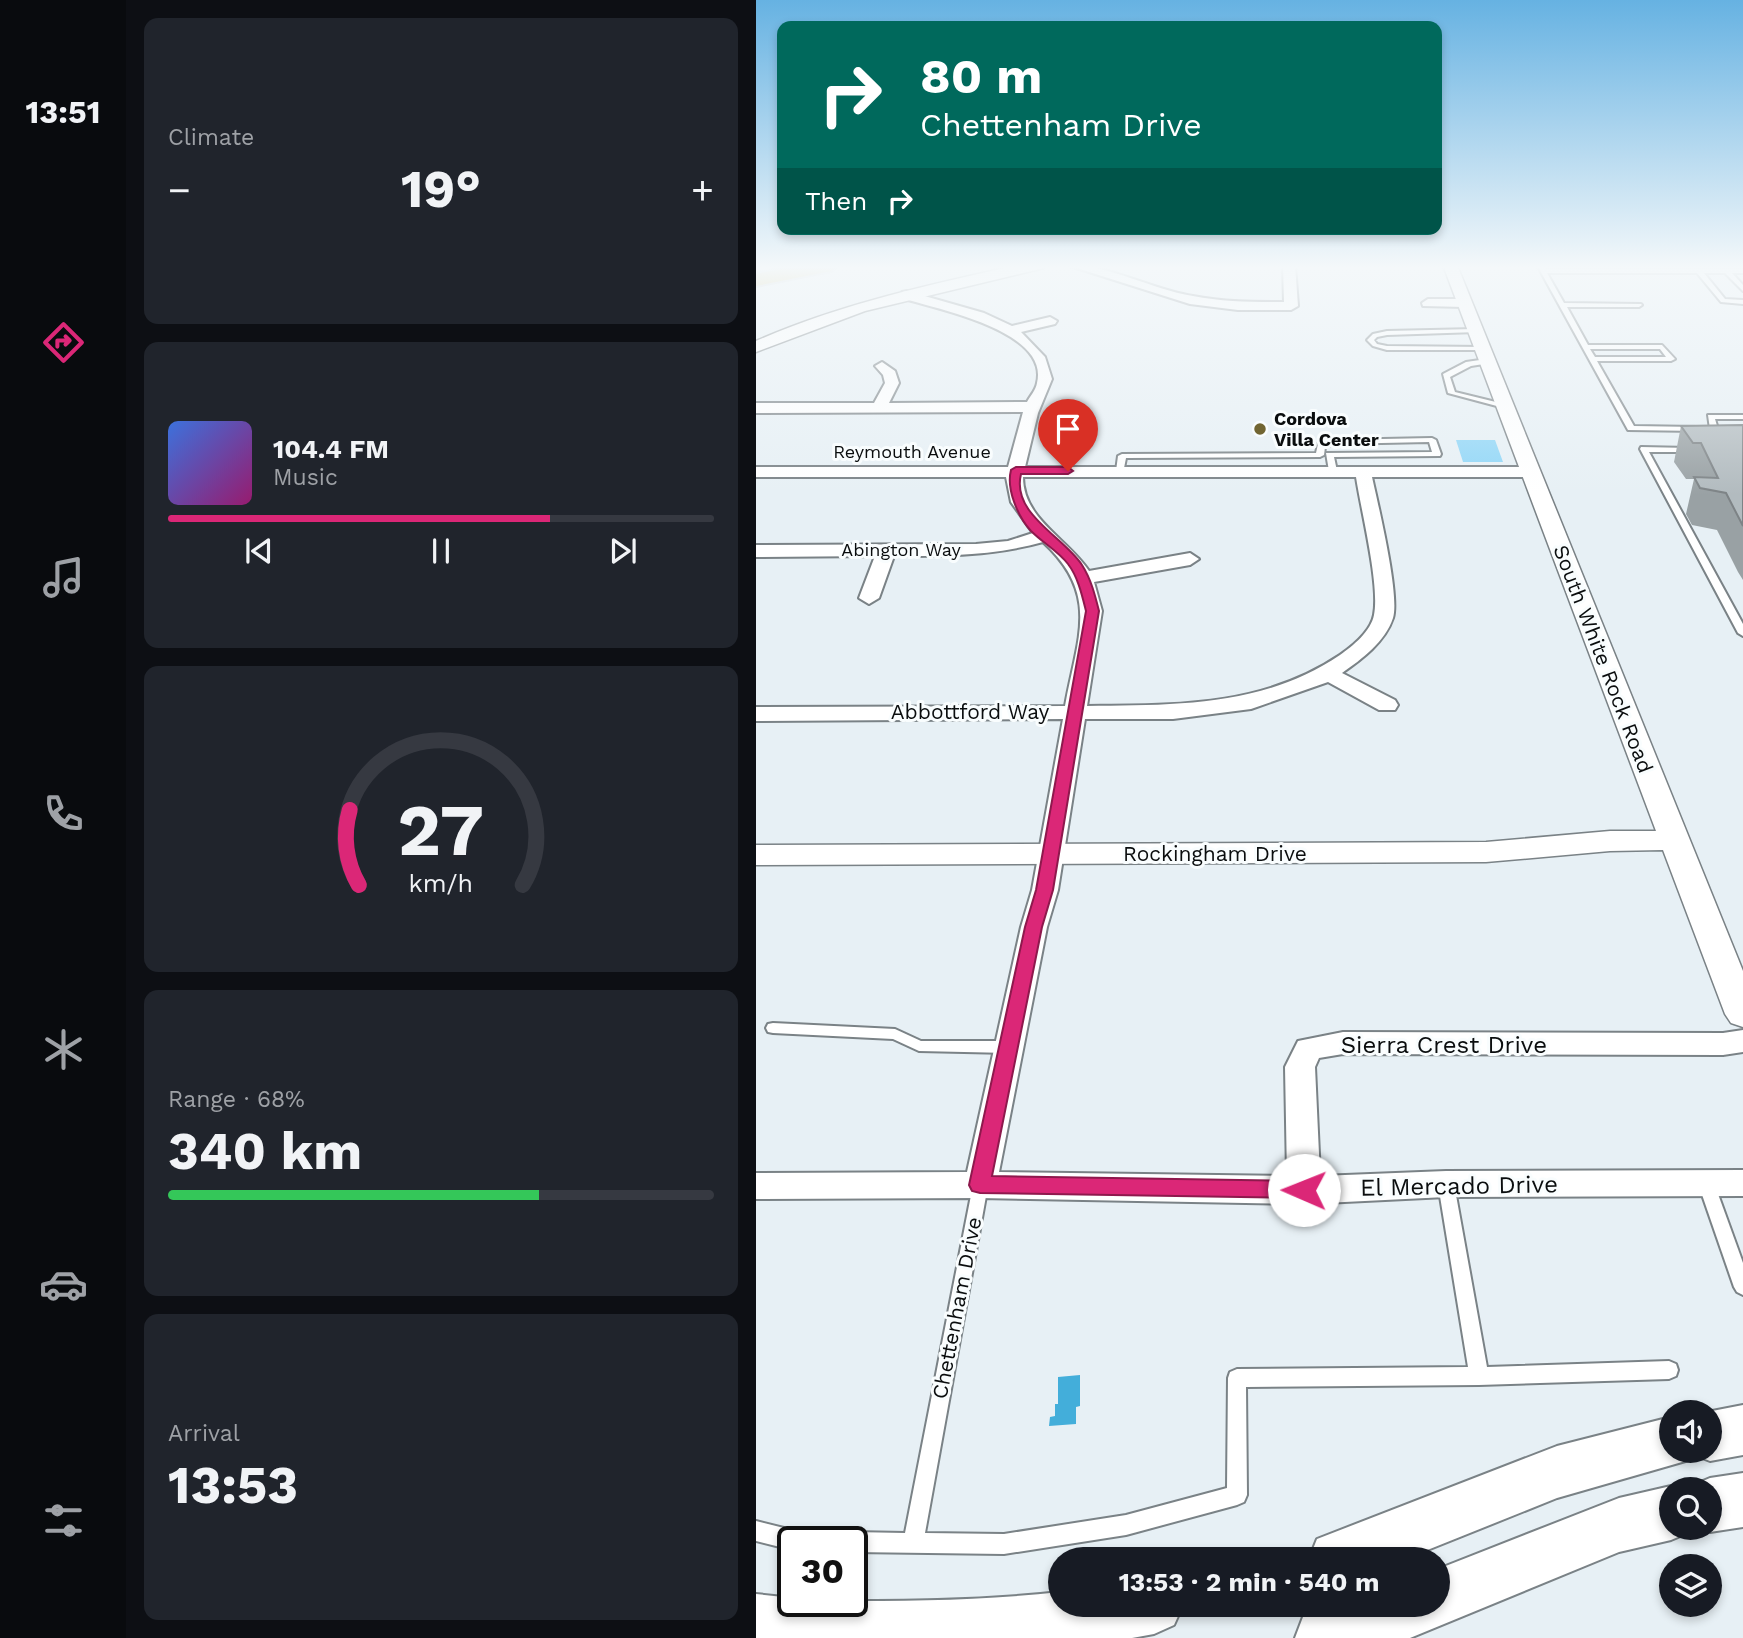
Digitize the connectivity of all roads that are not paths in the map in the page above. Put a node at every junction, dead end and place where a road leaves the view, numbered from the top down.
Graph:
1 (1025, 341) edge
2 (1371, 341) edge
3 (1409, 341) edge
4 (1448, 341) edge
5 (1480, 341) edge
6 (1582, 341) edge
7 (1409, 347) junction
8 (1482, 347) junction
9 (1585, 347) junction
10 (1592, 359) junction
11 (883, 366) dead end
12 (879, 407) junction
13 (1032, 407) junction
14 (1505, 407) junction
15 (756, 408) edge
16 (1743, 417) edge
17 (1714, 429) junction
18 (1724, 429) edge
19 (1706, 450) edge
20 (1327, 461) junction
21 (1016, 470) junction
22 (1363, 471) junction
23 (1530, 471) junction
24 (756, 472) edge
25 (1044, 536) junction
26 (887, 550) junction
27 (756, 551) edge
28 (1190, 559) dead end
29 (1083, 578) junction
30 (869, 598) dead end
31 (1743, 633) edge
32 (1328, 674) junction
33 (1387, 705) dead end
34 (1074, 712) junction
35 (756, 714) edge
36 (1673, 840) junction
37 (756, 855) edge
38 (1050, 855) junction
39 (1743, 1014) edge
40 (773, 1028) dead end
41 (1733, 1043) edge
42 (1009, 1047) junction
43 (1706, 1183) junction
44 (1743, 1183) edge
45 (1446, 1184) junction
46 (980, 1185) junction
47 (756, 1186) edge
48 (1304, 1190) junction
49 (1743, 1287) edge
50 (1669, 1370) dead end
51 (1479, 1376) junction
52 (1743, 1430) edge
53 (1722, 1434) edge
54 (1659, 1445) edge
55 (1743, 1500) edge
56 (1722, 1503) edge
57 (1659, 1516) edge
58 (756, 1531) edge
59 (777, 1536) edge
60 (868, 1543) edge
61 (912, 1544) junction
62 (1366, 1547) edge
63 (1450, 1593) edge
64 (1077, 1617) edge
65 (1387, 1617) edge
66 (756, 1623) edge
67 (853, 1633) edge
68 (1324, 1638) edge

1 - 13 street, Chettenham Drive
2 - 7 lane
3 - 7 lane
4 - 8 lane
5 - 8 street, South White Rock Road
6 - 9 lane
7 - 8 lane
8 - 14 street, South White Rock Road
8 - 14 lane
9 - 10 lane
9 - 10 lane
10 - 17 lane
11 - 12 street
12 - 13 street
12 - 15 street
13 - 21 street, Chettenham Drive
14 - 23 street, South White Rock Road
16 - 17 lane
17 - 18 lane
19 - 31 lane
20 - 20 lane
20 - 21 street, Reymouth Avenue
20 - 22 street, Reymouth Avenue
21 - 24 street, Reymouth Avenue
21 - 25 street, Chettenham Drive
22 - 23 street, Reymouth Avenue
22 - 32 street, Abbottford Way
23 - 36 street, South White Rock Road
25 - 26 street, Abington Way
25 - 29 street, Chettenham Drive
26 - 27 street, Abington Way
26 - 30 street
28 - 29 street
29 - 34 street, Chettenham Drive
32 - 33 street
32 - 34 street, Abbottford Way
34 - 35 street, Abbottford Way
34 - 38 street, Chettenham Drive
36 - 38 street, Rockingham Drive
36 - 39 street, South White Rock Road
37 - 38 street, Rockingham Drive
38 - 42 street, Chettenham Drive
40 - 42 lane
41 - 48 street, Sierra Crest Drive
42 - 46 street, Chettenham Drive
43 - 44 street, El Mercado Drive
43 - 45 street, El Mercado Drive
43 - 49 lane
45 - 48 street, El Mercado Drive
45 - 51 lane
46 - 47 street, El Mercado Drive
46 - 48 street, El Mercado Drive
46 - 61 lane, Chettenham Drive
50 - 51 lane
51 - 61 lane
52 - 53 main road
54 - 62 main road
55 - 56 main road
57 - 63 main road
58 - 59 lane
60 - 61 lane
64 - 67 main road
65 - 68 main road
66 - 67 main road

